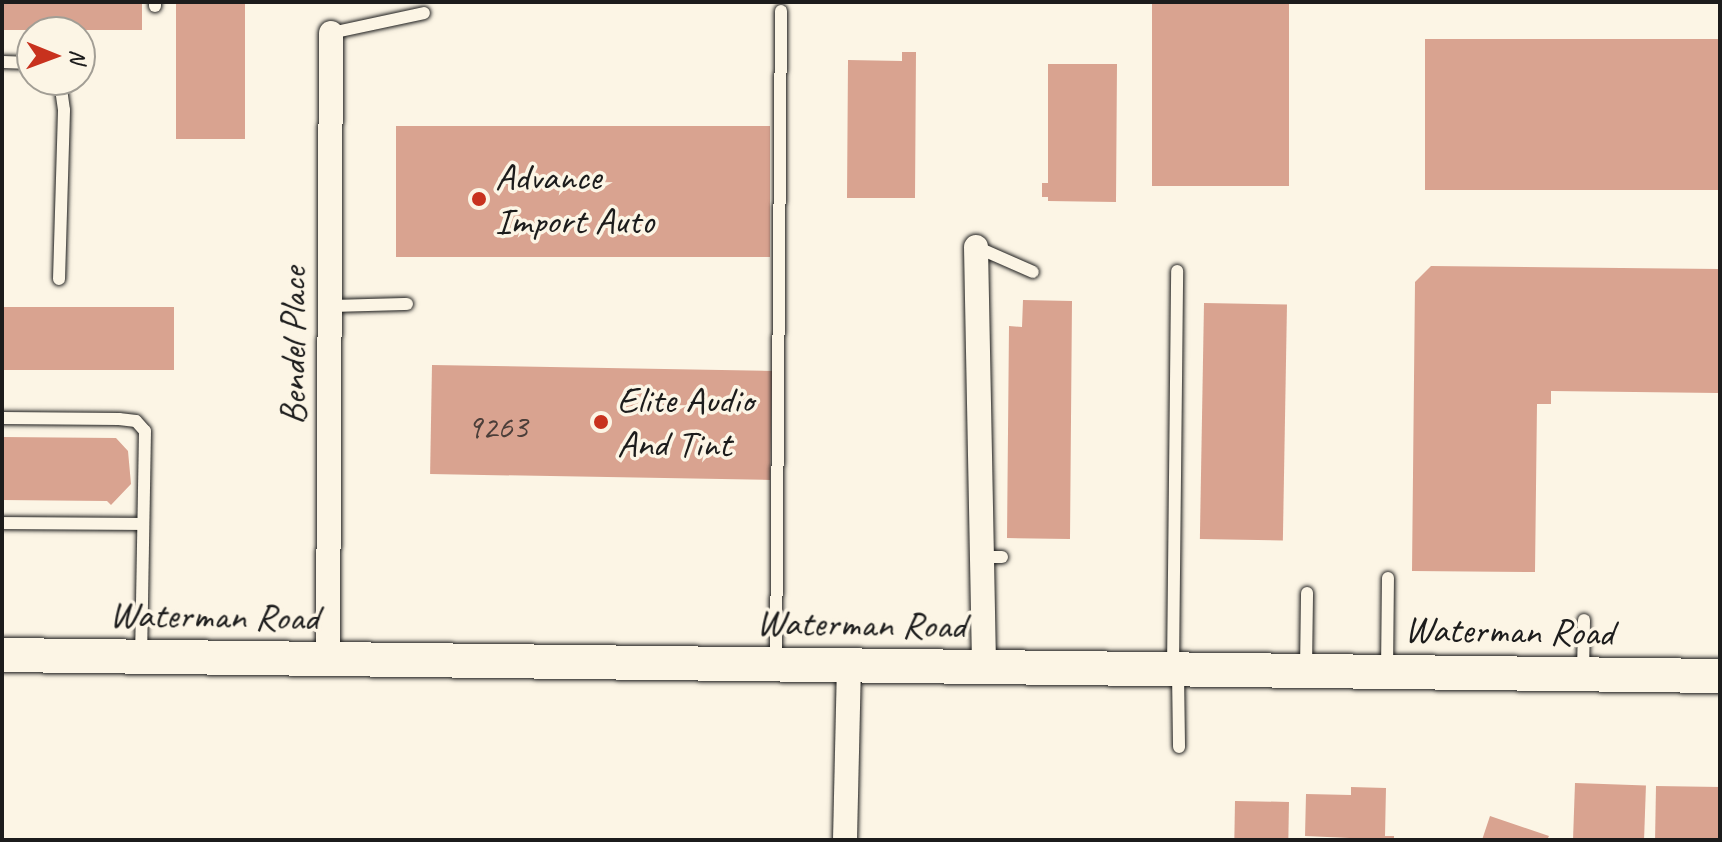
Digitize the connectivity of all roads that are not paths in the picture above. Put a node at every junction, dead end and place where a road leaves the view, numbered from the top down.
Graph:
1 (781, 11) dead end
2 (424, 13) dead end
3 (331, 33) joint
4 (62, 96) edge
5 (976, 247) joint
6 (1177, 271) dead end
7 (1033, 272) dead end
8 (59, 279) dead end
9 (407, 304) dead end
10 (329, 306) junction
11 (2, 418) edge
12 (2, 523) edge
13 (143, 524) junction
14 (1388, 578) dead end
15 (1307, 593) dead end
16 (1584, 620) dead end
17 (2, 655) edge
18 (141, 657) junction
19 (328, 659) junction
20 (776, 665) junction
21 (849, 666) junction
22 (984, 667) junction
23 (1176, 670) junction
24 (1306, 671) junction
25 (1387, 672) junction
26 (1583, 674) junction
27 (1720, 676) edge
28 (1179, 747) dead end
29 (845, 840) edge

1 - 20 lane
2 - 3 lane
3 - 10 street, Bendel Place
4 - 8 lane
5 - 7 lane
5 - 22 street
6 - 23 lane
9 - 10 lane
10 - 19 street, Bendel Place
11 - 13 lane
12 - 13 lane
13 - 18 lane
14 - 25 lane
15 - 24 lane
16 - 26 lane
17 - 18 main road, Waterman Road
18 - 19 main road, Waterman Road
19 - 20 main road, Waterman Road
20 - 21 main road, Waterman Road
21 - 22 main road, Waterman Road
21 - 29 street
22 - 23 main road, Waterman Road
23 - 24 main road, Waterman Road
23 - 28 lane
24 - 25 main road, Waterman Road
25 - 26 main road, Waterman Road
26 - 27 main road, Waterman Road

